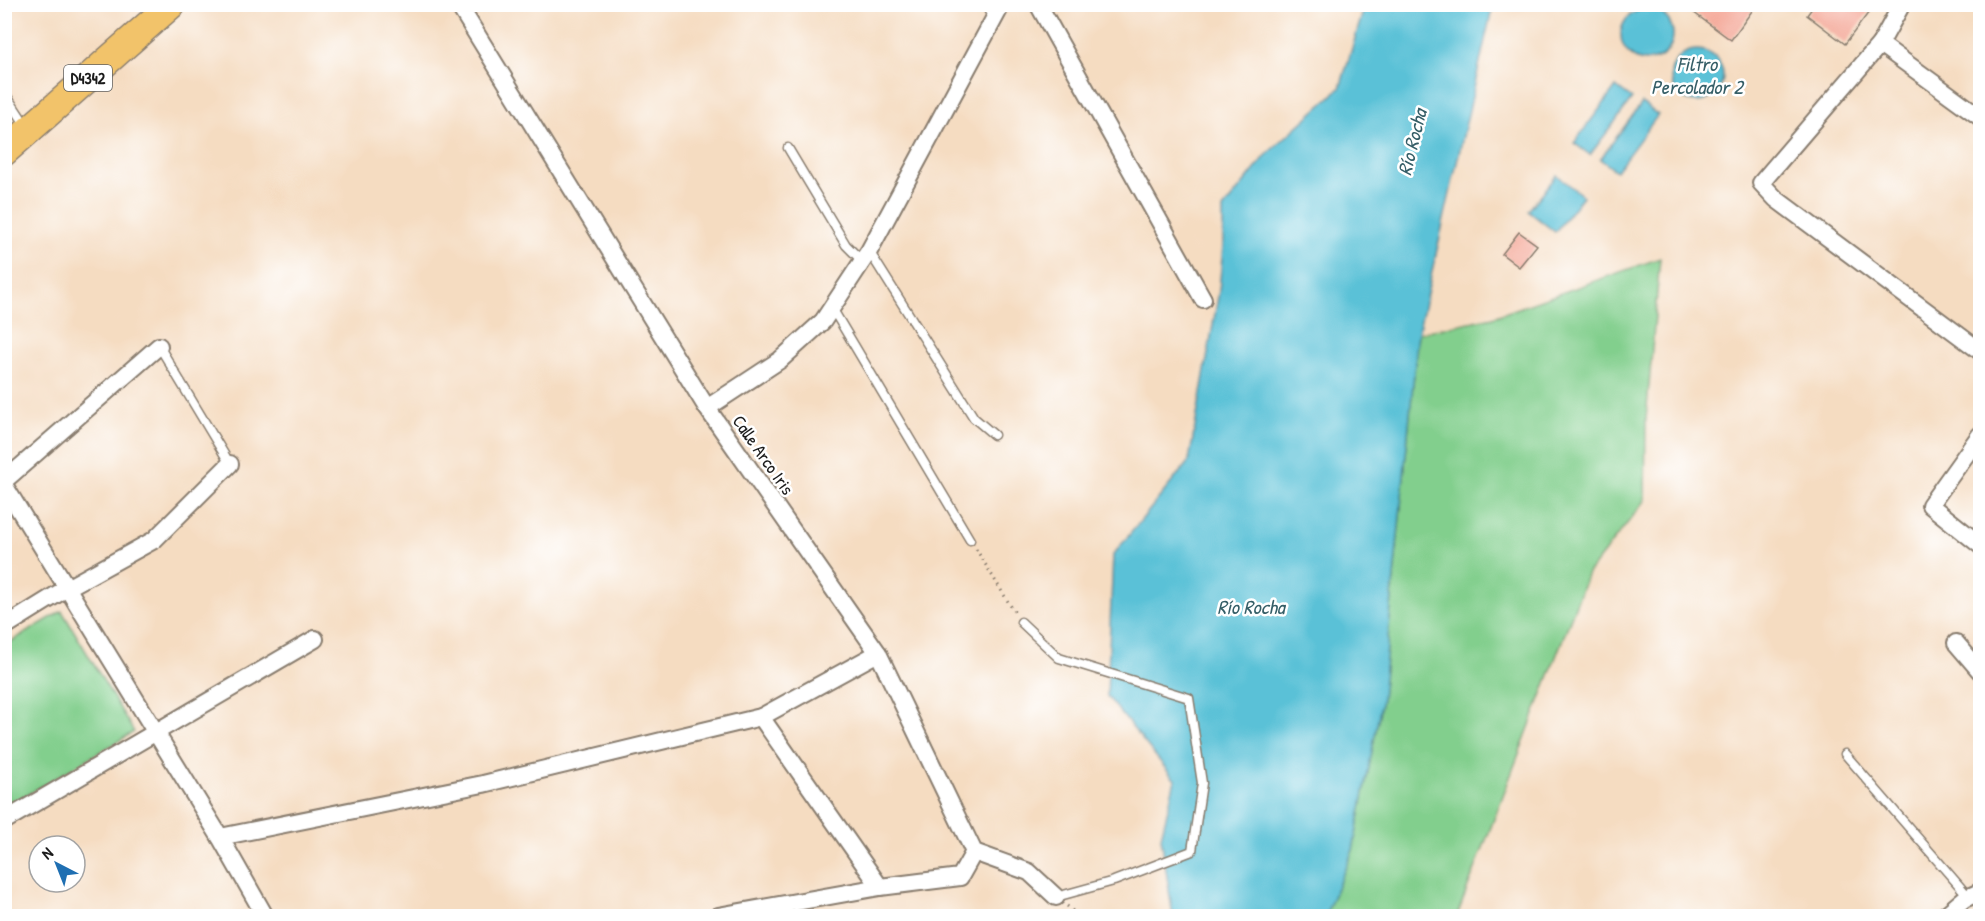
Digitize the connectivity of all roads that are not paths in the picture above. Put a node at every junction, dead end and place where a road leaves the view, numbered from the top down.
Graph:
1 (172, 4) edge
2 (458, 4) edge
3 (985, 4) edge
4 (1038, 4) edge
5 (1902, 4) edge
6 (998, 12) edge
7 (1880, 44) junction
8 (4, 92) edge
9 (1980, 117) edge
10 (29, 131) junction
11 (788, 148) dead end
12 (4, 152) edge
13 (865, 256) junction
14 (1203, 299) dead end
15 (831, 307) junction
16 (159, 346) joint
17 (1980, 351) edge
18 (707, 408) junction
19 (994, 435) dead end
20 (1980, 435) edge
21 (230, 464) joint
22 (4, 483) edge
23 (970, 540) road end
24 (1980, 545) edge
25 (67, 588) junction
26 (1021, 622) road end
27 (4, 627) edge
28 (315, 639) dead end
29 (1956, 643) dead end
30 (878, 653) junction
31 (1980, 671) edge
32 (761, 717) junction
33 (156, 732) junction
34 (1845, 754) dead end
35 (4, 821) edge
36 (220, 837) junction
37 (974, 852) junction
38 (880, 887) junction
39 (1975, 895) edge
40 (1056, 897) joint
41 (265, 916) edge
42 (718, 916) edge
43 (1944, 916) edge

1 - 10 main road, D4342
2 - 18 street, Calle Arco Iris
3 - 6 lane
4 - 14 street
5 - 7 street
6 - 13 street
7 - 9 street
7 - 17 street
8 - 10 lane
10 - 12 main road, D4342
11 - 13 lane
13 - 15 street
13 - 19 lane
15 - 18 street
15 - 23 lane
16 - 21 lane
16 - 22 street
18 - 30 street, Calle Arco Iris
20 - 24 street
21 - 25 street
22 - 25 street
25 - 27 street
25 - 33 street
26 - 40 lane
28 - 33 street
29 - 31 street
30 - 32 street
30 - 37 street, Calle Arco Iris
32 - 36 street
32 - 38 street
33 - 35 street
33 - 36 street
34 - 39 lane
36 - 41 street
37 - 38 street
37 - 40 street
38 - 42 street
39 - 43 street

